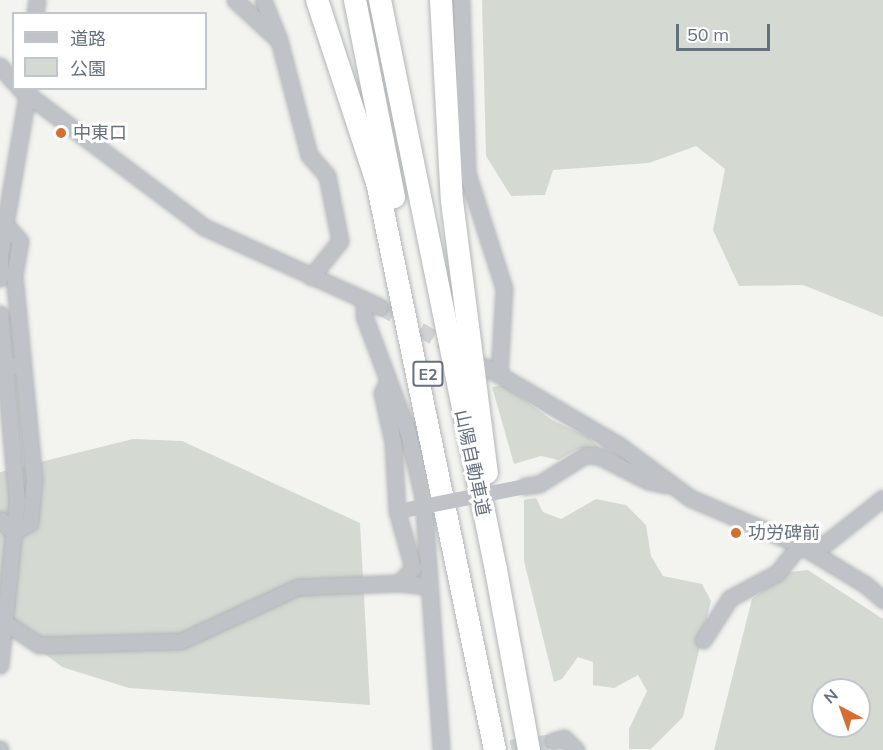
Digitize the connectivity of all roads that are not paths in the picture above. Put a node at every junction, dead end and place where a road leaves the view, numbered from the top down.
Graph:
1 (235, 0) edge
2 (263, 0) edge
3 (317, 0) edge
4 (355, 0) edge
5 (380, 0) edge
6 (441, 0) edge
7 (461, 0) edge
8 (279, 40) junction
9 (0, 66) edge
10 (12, 80) edge
11 (24, 92) edge
12 (3, 227) edge
13 (311, 277) junction
14 (0, 278) edge
15 (363, 300) junction
16 (380, 307) tunnel mouth
17 (0, 314) edge
18 (0, 364) edge
19 (19, 366) junction
20 (387, 382) junction
21 (670, 485) junction
22 (883, 498) edge
23 (400, 511) junction
24 (0, 519) edge
25 (13, 532) junction
26 (800, 544) junction
27 (496, 570) junction
28 (399, 583) junction
29 (427, 586) junction
30 (883, 600) edge
31 (1, 619) edge
32 (703, 640) dead end
33 (0, 665) edge
34 (553, 741) tunnel mouth
35 (441, 750) edge
36 (496, 750) edge
37 (529, 750) edge
38 (576, 750) edge

1 - 8 street
2 - 8 street
3 - 36 highway
4 - 36 highway, 山陽自動車道 / E2
5 - 27 highway, 山陽自動車道 / E2
6 - 27 highway
7 - 21 street
8 - 13 street
9 - 10 street
11 - 12 street
11 - 13 street
12 - 14 street
12 - 19 street
13 - 15 street
15 - 16 street
15 - 20 street
17 - 25 street
18 - 19 street, bridge
19 - 25 street
20 - 23 street
20 - 29 street
21 - 23 street, bridge
21 - 26 street
22 - 26 street
23 - 28 street
24 - 25 street
25 - 31 street
26 - 30 street
26 - 32 street
27 - 37 highway, 山陽自動車道 / E2
28 - 29 street
28 - 31 street
29 - 35 street
31 - 33 street
34 - 38 street

